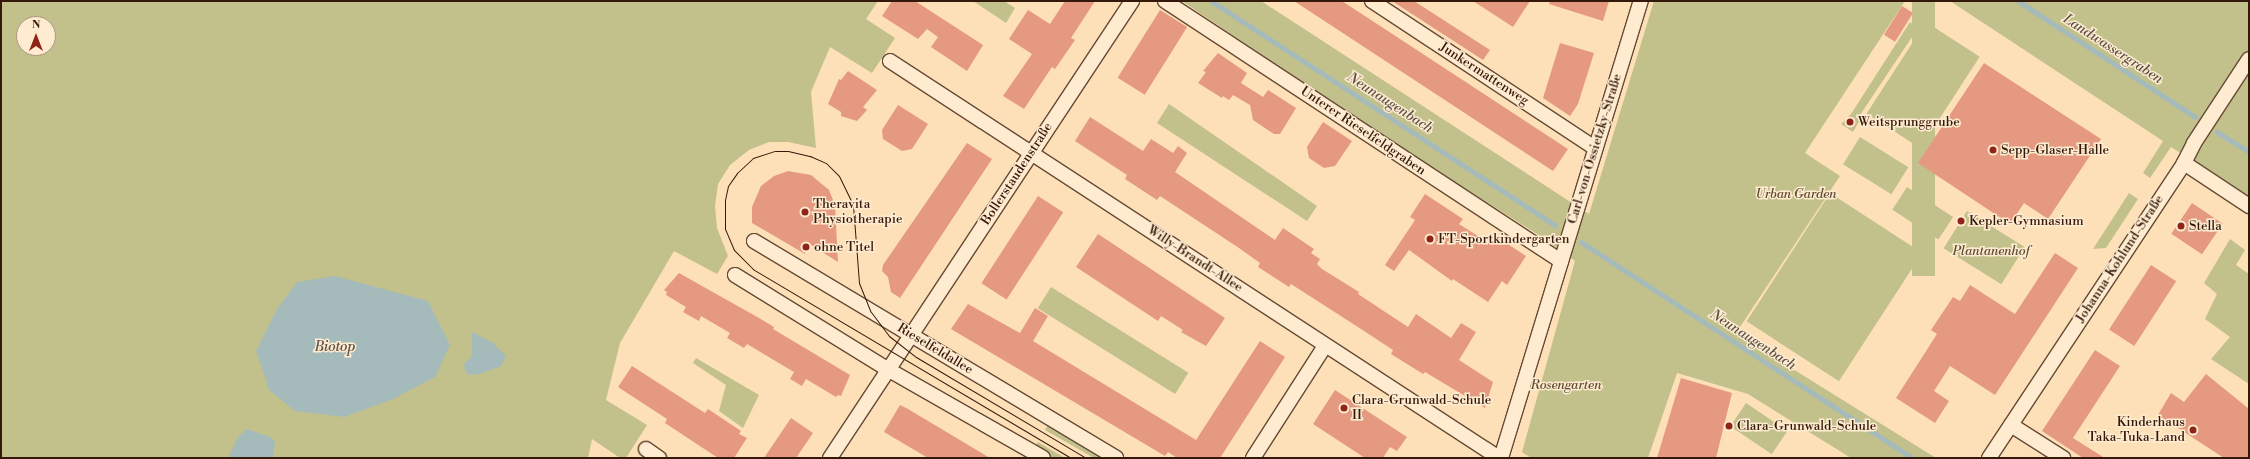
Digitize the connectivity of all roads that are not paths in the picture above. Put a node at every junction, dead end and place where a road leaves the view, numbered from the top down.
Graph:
1 (1132, 1) edge
2 (1165, 1) edge
3 (1372, 1) edge
4 (1641, 1) edge
5 (2249, 59) edge
6 (890, 61) dead end
7 (1595, 148) junction
8 (1032, 152) junction
9 (2184, 163) junction
10 (2249, 206) edge
11 (754, 241) dead end
12 (1561, 261) junction
13 (735, 275) dead end
14 (912, 334) junction
15 (1324, 346) junction
16 (890, 370) junction
17 (2011, 425) junction
18 (646, 449) dead end
19 (659, 458) edge
20 (830, 458) edge
21 (1043, 458) edge
22 (1116, 458) edge
23 (1254, 458) edge
24 (1500, 458) edge
25 (1989, 458) edge
26 (2063, 458) edge

1 - 8 street, Bollerstaudenstraße
2 - 12 street, Unterer Rieselfeldgraben
3 - 7 street, Junkermattenweg
4 - 7 street, Carl-von-Ossietzky-Straße
5 - 9 street, Johanna-Kohlund-Straße
6 - 8 street, Willy-Brandt-Allee
7 - 12 street, Carl-von-Ossietzky-Straße
8 - 14 street, Bollerstaudenstraße
8 - 15 street, Willy-Brandt-Allee
9 - 10 street
9 - 17 street, Johanna-Kohlund-Straße
11 - 14 street, Rieselfeldallee
12 - 24 street, Carl-von-Ossietzky-Straße
13 - 16 street
14 - 16 street, Bollerstaudenstraße
14 - 22 street, Rieselfeldallee
15 - 23 street
15 - 24 street, Willy-Brandt-Allee
16 - 20 street, Bollerstaudenstraße
16 - 21 street
17 - 25 street, Johanna-Kohlund-Straße
17 - 26 street
18 - 19 street

